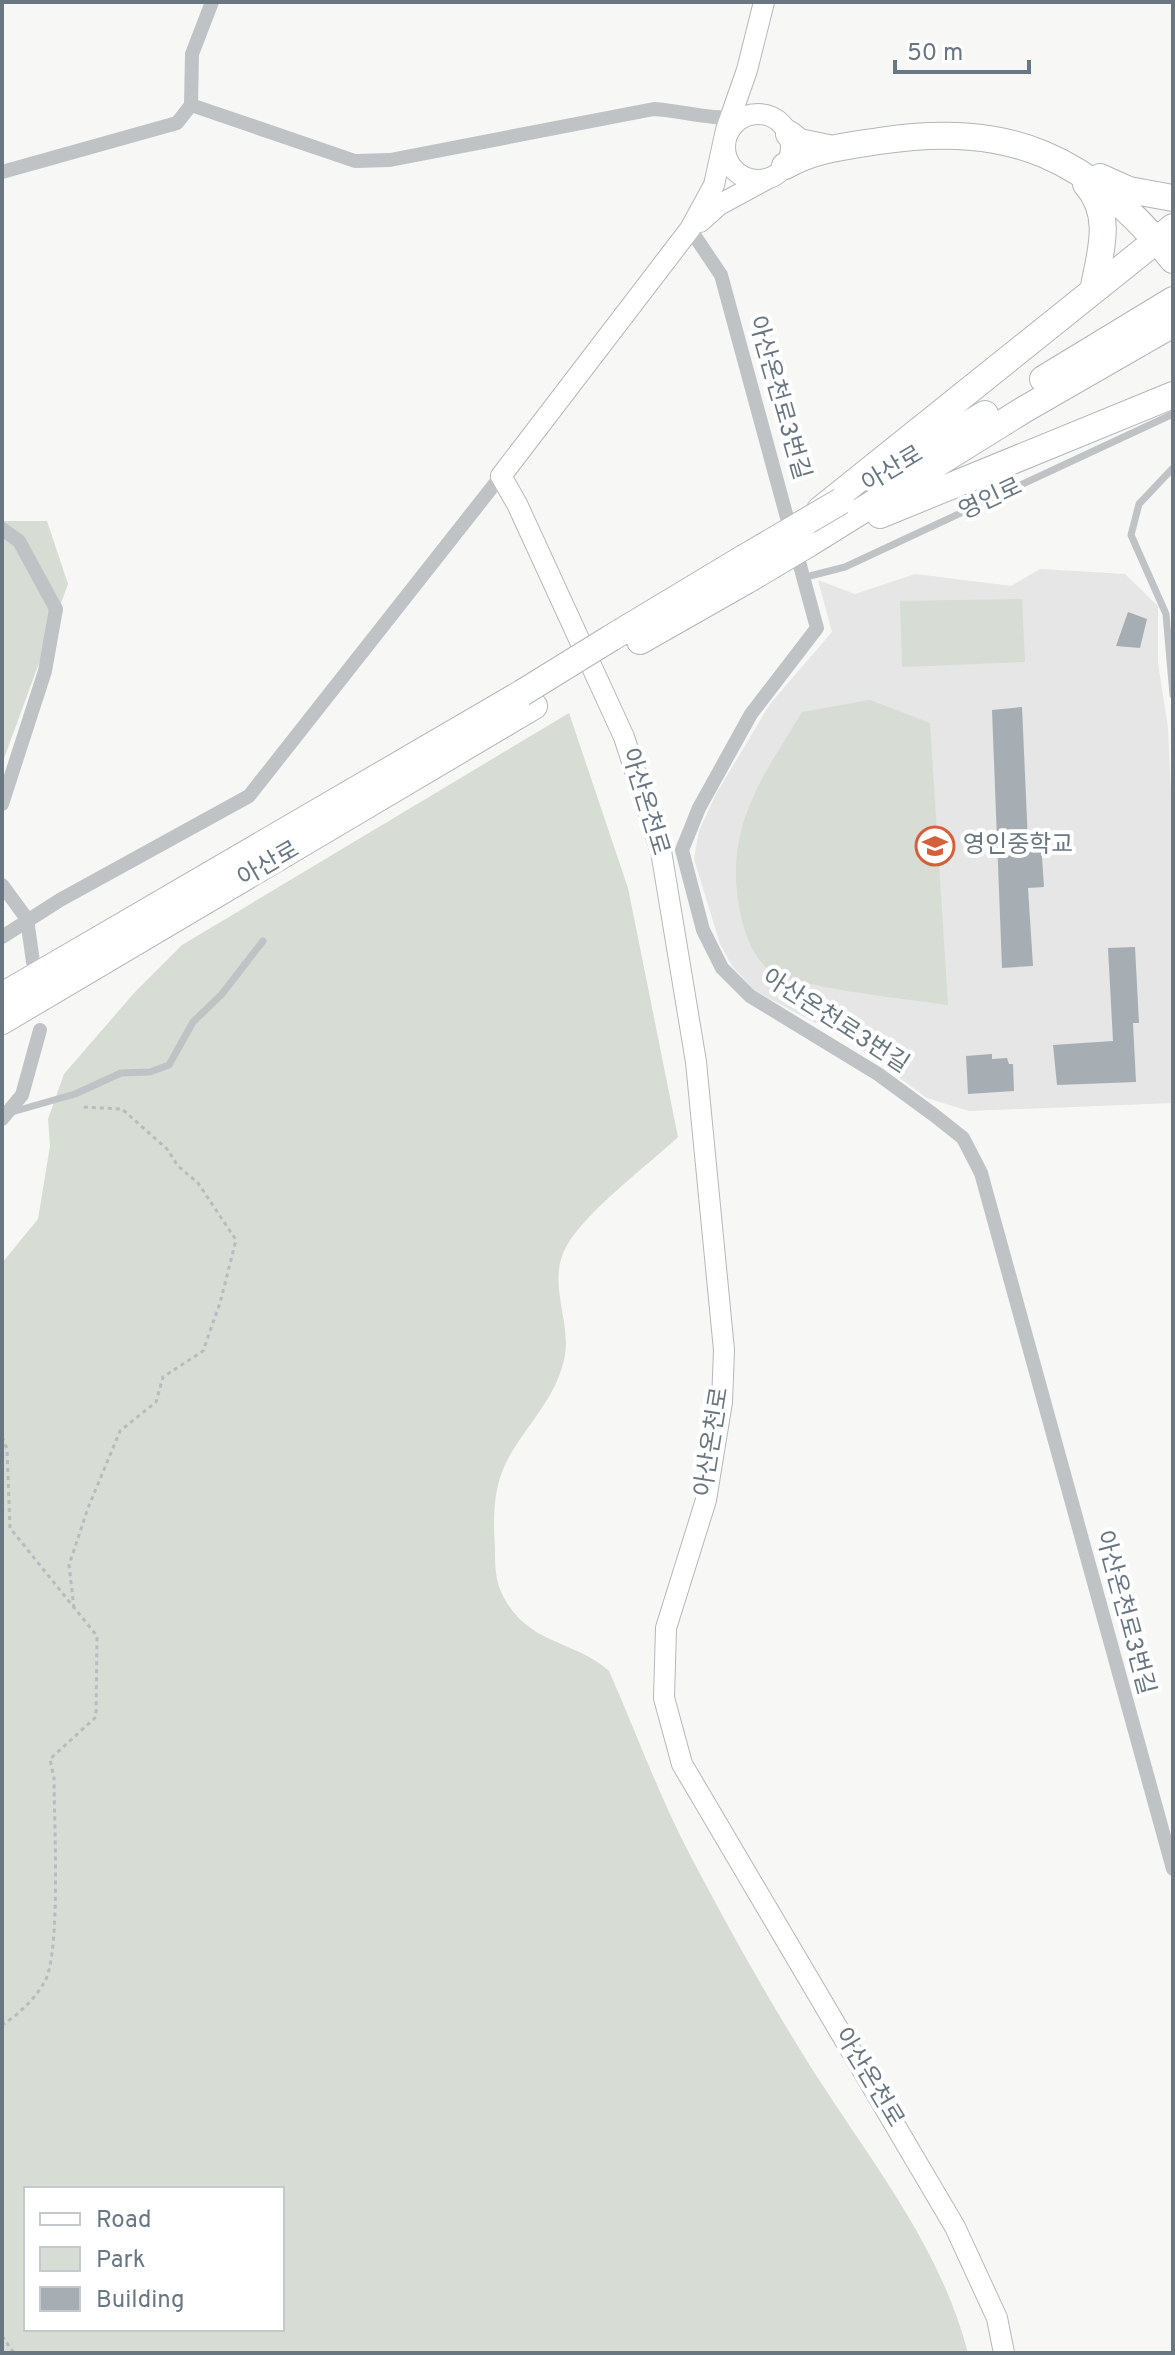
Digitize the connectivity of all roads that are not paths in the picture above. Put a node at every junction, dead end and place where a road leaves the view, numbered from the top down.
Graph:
1 (212, 2) edge
2 (764, 2) edge
3 (749, 62) junction
4 (191, 105) junction
5 (738, 117) junction
6 (704, 118) junction
7 (782, 126) junction
8 (725, 142) junction
9 (832, 148) junction
10 (1068, 163) junction
11 (2, 172) edge
12 (776, 172) junction
13 (1173, 198) edge
14 (690, 229) junction
15 (1167, 243) edge
16 (1093, 291) junction
17 (1173, 300) edge
18 (1173, 324) edge
19 (1173, 395) edge
20 (1173, 414) edge
21 (1173, 468) edge
22 (501, 476) junction
23 (844, 511) junction
24 (2, 529) edge
25 (806, 577) junction
26 (1173, 695) edge
27 (528, 699) junction
28 (2, 804) edge
29 (671, 852) junction
30 (2, 885) edge
31 (27, 919) junction
32 (2, 937) edge
33 (263, 941) dead end
34 (33, 962) dead end
35 (2, 996) edge
36 (2, 1021) edge
37 (40, 1030) dead end
38 (4, 1117) edge
39 (1173, 1869) edge
40 (1004, 2353) edge

1 - 4 street
2 - 3 main road
3 - 5 main road
3 - 7 main road
4 - 6 street
4 - 11 street
5 - 6 street
5 - 7 main road
5 - 8 main road
6 - 8 street
7 - 9 highway
7 - 12 main road
8 - 12 main road
8 - 14 main road
9 - 10 highway
9 - 12 highway
10 - 13 highway
10 - 15 highway
10 - 16 highway
12 - 14 main road
14 - 22 main road
14 - 25 street, 아산온천로3번길
15 - 16 highway
16 - 23 highway
17 - 23 highway, 아산로
18 - 23 highway, 아산로
19 - 23 highway
20 - 25 lane, 영인로
21 - 26 lane
22 - 29 main road, 아산온천로
22 - 31 street
23 - 27 highway, 아산로, bridge
24 - 28 street
25 - 29 street, 아산온천로3번길
27 - 35 highway, 아산로
27 - 36 highway, 아산로
29 - 39 street, 아산온천로3번길
29 - 40 main road, 아산온천로
30 - 31 street
31 - 32 street
31 - 34 street
33 - 38 lane
37 - 38 street

